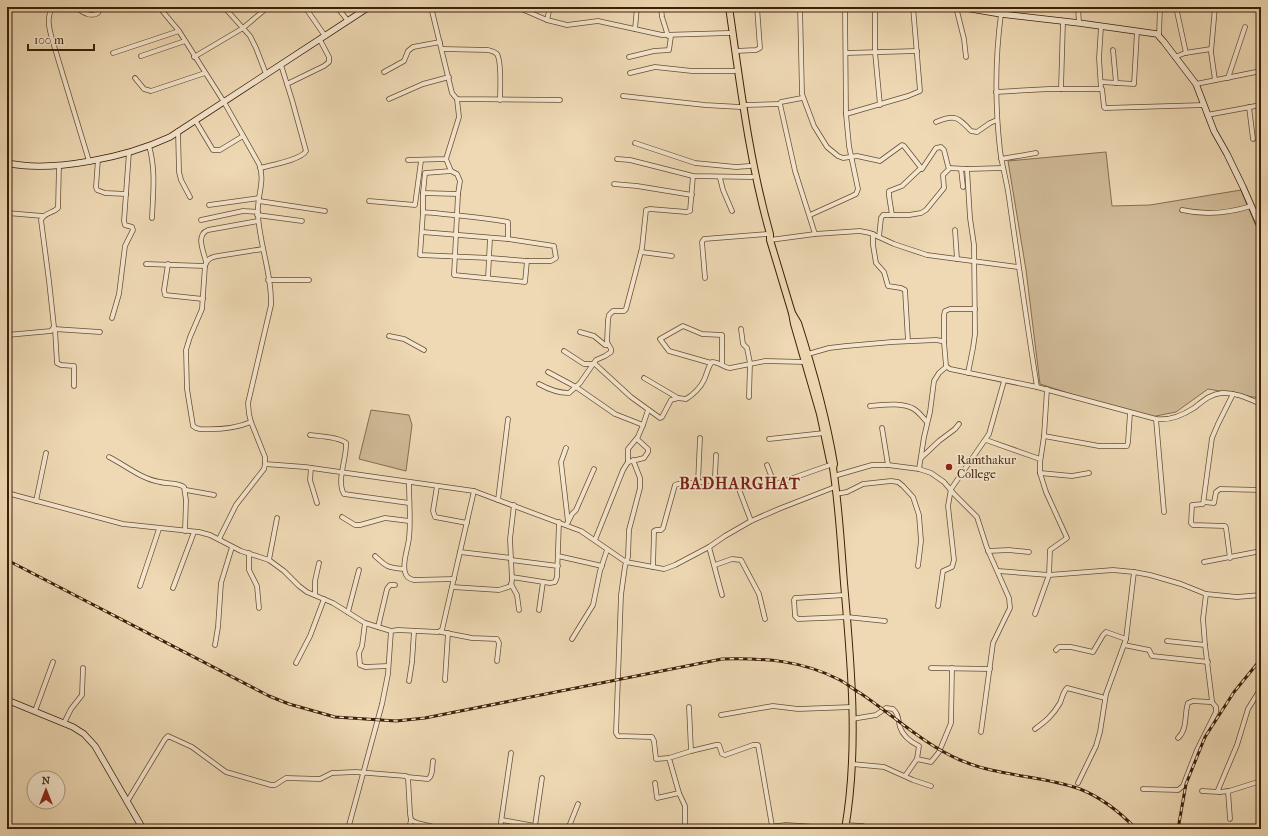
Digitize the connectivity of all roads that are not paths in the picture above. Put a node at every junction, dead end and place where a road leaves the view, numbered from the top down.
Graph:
1 (53, 7) edge
2 (76, 7) edge
3 (100, 7) edge
4 (159, 7) edge
5 (224, 7) edge
6 (268, 7) edge
7 (305, 7) edge
8 (337, 7) edge
9 (369, 7) edge
10 (431, 7) edge
11 (518, 7) edge
12 (550, 7) edge
13 (637, 7) edge
14 (661, 7) edge
15 (725, 7) edge
16 (729, 7) edge
17 (757, 7) edge
18 (800, 7) edge
19 (845, 7) edge
20 (875, 7) edge
21 (913, 7) edge
22 (956, 7) edge
23 (960, 7) edge
24 (1078, 7) edge
25 (1160, 7) edge
26 (1176, 7) edge
27 (1215, 7) edge
28 (1001, 14) junction
29 (547, 20) junction
30 (348, 21) junction
31 (1063, 21) junction
32 (1079, 23) junction
33 (1101, 27) junction
34 (1245, 27) dead end
35 (243, 28) junction
36 (634, 29) junction
37 (179, 31) junction
38 (1137, 31) junction
39 (729, 33) junction
40 (325, 36) junction
41 (670, 36) junction
42 (1159, 36) junction
43 (320, 40) junction
44 (185, 41) junction
45 (440, 42) junction
46 (442, 49) junction
47 (1211, 49) junction
48 (1113, 50) dead end
49 (736, 51) junction
50 (917, 51) junction
51 (875, 52) junction
52 (113, 53) dead end
53 (846, 53) junction
54 (1186, 53) junction
55 (141, 56) dead end
56 (194, 57) junction
57 (629, 57) dead end
58 (966, 57) dead end
59 (1175, 57) junction
60 (281, 65) junction
61 (735, 71) junction
62 (1261, 71) edge
63 (384, 72) dead end
64 (205, 73) junction
65 (630, 73) dead end
66 (266, 74) junction
67 (449, 77) junction
68 (135, 78) dead end
69 (1228, 78) junction
70 (1215, 80) junction
71 (1102, 82) junction
72 (287, 84) junction
73 (1116, 84) junction
74 (1196, 84) junction
75 (1102, 89) junction
76 (1061, 90) junction
77 (996, 92) junction
78 (622, 96) dead end
79 (802, 98) junction
80 (457, 99) junction
81 (390, 100) dead end
82 (500, 100) junction
83 (560, 100) dead end
84 (224, 102) junction
85 (780, 104) junction
86 (880, 105) junction
87 (1204, 105) junction
88 (1261, 105) edge
89 (742, 106) junction
90 (1249, 107) junction
91 (846, 114) junction
92 (1207, 115) junction
93 (195, 120) junction
94 (997, 120) junction
95 (936, 122) dead end
96 (178, 131) junction
97 (243, 136) junction
98 (1253, 139) dead end
99 (635, 143) dead end
100 (149, 146) junction
101 (129, 152) junction
102 (1036, 152) dead end
103 (851, 156) junction
104 (98, 159) junction
105 (446, 159) junction
106 (617, 159) dead end
107 (1001, 159) junction
108 (408, 160) dead end
109 (89, 161) junction
110 (421, 161) junction
111 (7, 163) edge
112 (59, 165) junction
113 (750, 166) junction
114 (260, 168) junction
115 (921, 168) junction
116 (950, 168) junction
117 (1003, 168) junction
118 (961, 169) junction
119 (967, 169) junction
120 (451, 171) junction
121 (693, 176) junction
122 (752, 177) junction
123 (720, 178) junction
124 (614, 184) dead end
125 (964, 187) dead end
126 (422, 193) junction
127 (126, 194) junction
128 (458, 194) junction
129 (692, 195) junction
130 (190, 197) dead end
131 (259, 199) junction
132 (369, 202) dead end
133 (209, 205) dead end
134 (1251, 206) junction
135 (1182, 210) dead end
136 (325, 211) dead end
137 (732, 211) dead end
138 (423, 212) junction
139 (7, 213) edge
140 (258, 213) junction
141 (810, 215) junction
142 (892, 215) junction
143 (43, 216) junction
144 (457, 216) junction
145 (152, 218) dead end
146 (201, 220) dead end
147 (258, 221) junction
148 (302, 221) dead end
149 (1261, 228) edge
150 (955, 230) dead end
151 (422, 232) junction
152 (815, 234) junction
153 (873, 234) junction
154 (456, 235) junction
155 (769, 237) junction
156 (879, 237) junction
157 (490, 238) junction
158 (508, 239) junction
159 (263, 249) junction
160 (641, 252) junction
161 (454, 256) junction
162 (672, 256) dead end
163 (490, 258) junction
164 (957, 259) junction
165 (527, 261) junction
166 (974, 262) junction
167 (146, 264) dead end
168 (168, 264) junction
169 (205, 264) junction
170 (1018, 268) junction
171 (488, 278) junction
172 (704, 278) dead end
173 (268, 280) junction
174 (309, 280) dead end
175 (203, 300) junction
176 (975, 310) junction
177 (792, 313) junction
178 (112, 318) dead end
179 (54, 329) junction
180 (741, 329) dead end
181 (100, 332) dead end
182 (580, 332) dead end
183 (7, 335) edge
184 (389, 336) dead end
185 (908, 341) junction
186 (944, 342) junction
187 (609, 345) junction
188 (424, 350) dead end
189 (564, 350) dead end
190 (808, 354) junction
191 (806, 362) junction
192 (711, 363) junction
193 (750, 363) junction
194 (594, 364) junction
195 (722, 364) junction
196 (946, 367) junction
197 (548, 372) dead end
198 (968, 373) junction
199 (644, 378) dead end
200 (1004, 381) junction
201 (539, 384) dead end
202 (74, 386) dead end
203 (576, 387) junction
204 (1037, 387) junction
205 (1047, 389) junction
206 (1234, 394) junction
207 (749, 396) dead end
208 (678, 398) junction
209 (1261, 404) edge
210 (870, 406) dead end
211 (648, 410) junction
212 (1130, 413) junction
213 (508, 419) dead end
214 (1156, 419) junction
215 (251, 422) junction
216 (928, 422) junction
217 (959, 424) dead end
218 (643, 425) junction
219 (882, 428) dead end
220 (824, 432) junction
221 (310, 435) dead end
222 (1044, 436) junction
223 (637, 438) junction
224 (700, 438) dead end
225 (768, 439) dead end
226 (986, 440) junction
227 (566, 448) dead end
228 (46, 453) dead end
229 (716, 455) dead end
230 (109, 457) dead end
231 (920, 459) junction
232 (1040, 459) junction
233 (634, 460) junction
234 (628, 462) junction
235 (265, 464) junction
236 (767, 465) dead end
237 (888, 465) junction
238 (832, 466) junction
239 (311, 468) junction
240 (594, 469) dead end
241 (919, 469) junction
242 (342, 472) junction
243 (1040, 473) junction
244 (1089, 473) dead end
245 (834, 476) junction
246 (698, 482) junction
247 (409, 483) junction
248 (437, 486) junction
249 (835, 487) junction
250 (951, 489) junction
251 (186, 490) junction
252 (474, 491) junction
253 (740, 492) dead end
254 (1261, 492) edge
255 (7, 493) edge
256 (836, 494) junction
257 (214, 495) dead end
258 (498, 500) junction
259 (36, 501) junction
260 (1204, 502) junction
261 (317, 503) dead end
262 (409, 503) junction
263 (514, 505) junction
264 (1164, 512) dead end
265 (342, 517) dead end
266 (277, 518) dead end
267 (409, 521) junction
268 (751, 521) junction
269 (559, 522) junction
270 (467, 523) junction
271 (567, 523) junction
272 (159, 529) junction
273 (185, 531) junction
274 (194, 532) junction
275 (219, 540) junction
276 (595, 540) junction
277 (232, 547) junction
278 (709, 547) junction
279 (607, 550) junction
280 (988, 551) junction
281 (1261, 551) edge
282 (460, 552) junction
283 (1030, 552) dead end
284 (249, 554) junction
285 (375, 556) dead end
286 (558, 556) junction
287 (1230, 558) junction
288 (511, 559) junction
289 (269, 560) junction
290 (626, 562) junction
291 (1204, 562) dead end
292 (318, 564) dead end
293 (715, 565) junction
294 (558, 566) junction
295 (602, 566) junction
296 (918, 566) dead end
297 (653, 567) junction
298 (404, 568) junction
299 (359, 570) dead end
300 (998, 571) junction
301 (1134, 572) junction
302 (1049, 575) junction
303 (512, 577) junction
304 (454, 579) junction
305 (542, 582) junction
306 (512, 584) junction
307 (395, 585) dead end
308 (140, 586) dead end
309 (452, 587) junction
310 (173, 588) dead end
311 (1206, 594) junction
312 (722, 595) dead end
313 (845, 595) junction
314 (1261, 595) edge
315 (315, 596) junction
316 (324, 599) junction
317 (938, 606) dead end
318 (259, 608) dead end
319 (519, 610) dead end
320 (539, 610) dead end
321 (348, 612) junction
322 (1035, 614) dead end
323 (847, 618) junction
324 (765, 619) dead end
325 (885, 621) dead end
326 (365, 623) junction
327 (378, 627) junction
328 (391, 631) junction
329 (414, 631) junction
330 (441, 632) junction
331 (448, 633) junction
332 (572, 639) dead end
333 (1126, 639) junction
334 (1167, 641) dead end
335 (215, 645) dead end
336 (1124, 645) junction
337 (1205, 645) junction
338 (1056, 650) dead end
339 (53, 662) dead end
340 (497, 662) dead end
341 (1208, 662) junction
342 (296, 663) dead end
343 (388, 666) junction
344 (83, 668) dead end
345 (931, 668) dead end
346 (952, 668) junction
347 (990, 669) junction
348 (445, 680) dead end
349 (409, 681) dead end
350 (1261, 688) edge
351 (1105, 698) junction
352 (7, 700) edge
353 (1211, 701) junction
354 (689, 707) dead end
355 (852, 707) junction
356 (35, 711) junction
357 (721, 715) dead end
358 (852, 719) junction
359 (64, 723) junction
360 (1035, 729) dead end
361 (981, 732) dead end
362 (1178, 738) dead end
363 (691, 751) junction
364 (511, 753) dead end
365 (669, 758) junction
366 (917, 759) junction
367 (433, 761) dead end
368 (852, 764) junction
369 (364, 772) junction
370 (904, 776) junction
371 (407, 777) junction
372 (542, 778) dead end
373 (1261, 781) edge
374 (655, 783) dead end
375 (1078, 783) dead end
376 (931, 786) dead end
377 (1143, 789) dead end
378 (1202, 790) dead end
379 (1228, 791) junction
380 (1219, 792) junction
381 (679, 793) junction
382 (127, 802) junction
383 (578, 804) dead end
384 (1230, 819) dead end
385 (411, 820) junction
386 (502, 820) junction
387 (535, 826) junction
388 (772, 826) junction
389 (862, 827) edge
390 (845, 828) edge
391 (142, 829) edge
392 (348, 829) edge
393 (409, 829) edge
394 (442, 829) edge
395 (500, 829) edge
396 (551, 829) edge
397 (568, 829) edge
398 (685, 829) edge
399 (751, 829) edge
400 (872, 829) edge

1 - 109 street
2 - 3 street
4 - 37 street
5 - 35 street
6 - 35 street
7 - 40 street
8 - 30 street
9 - 30 street
10 - 45 street
11 - 29 street
12 - 29 street
13 - 36 street
14 - 41 street
15 - 39 main road
16 - 49 main road
17 - 49 street
18 - 79 street
19 - 53 street
20 - 51 street
21 - 50 street
22 - 58 street
23 - 28 street
24 - 32 street
25 - 42 street
26 - 54 street
27 - 47 street
28 - 31 street
28 - 77 street
29 - 36 street
30 - 40 street
31 - 32 street
31 - 76 street
32 - 33 street
33 - 38 street
33 - 71 street
34 - 69 street
35 - 56 street
35 - 66 street
36 - 41 street
37 - 44 street
37 - 52 street
38 - 42 street
38 - 73 street
39 - 41 street
39 - 61 main road
40 - 43 street
41 - 57 street
42 - 59 street
43 - 60 street
43 - 72 street
44 - 55 street
44 - 56 street
45 - 46 street
45 - 63 street
46 - 67 street
46 - 82 street
47 - 54 street
47 - 70 street
48 - 73 street
49 - 89 main road
50 - 51 street
50 - 86 street
51 - 53 street
51 - 86 street
53 - 91 street
54 - 59 street
56 - 64 street
59 - 74 street
60 - 66 street
60 - 72 street
61 - 65 street
61 - 89 main road
62 - 69 street
64 - 68 street
64 - 84 street
66 - 84 street
67 - 80 street
67 - 81 street
69 - 70 street
70 - 74 street
71 - 73 street
71 - 75 street
72 - 114 street
74 - 87 street
75 - 76 street
75 - 87 street
76 - 77 street
77 - 94 street
78 - 89 street
79 - 85 street
79 - 103 street
80 - 82 street
80 - 105 street
82 - 83 street
84 - 93 street
84 - 97 street
85 - 89 street
85 - 141 street
86 - 91 street
87 - 92 street
88 - 90 street
89 - 113 main road
89 - 155 main road
90 - 92 street
90 - 98 street
91 - 103 street
92 - 134 street
93 - 96 street
93 - 97 street
94 - 95 street
94 - 107 street
96 - 100 street
96 - 130 street
97 - 114 street
99 - 113 street
100 - 101 street
100 - 145 street
101 - 104 street
101 - 127 street
102 - 107 street
103 - 115 street
103 - 141 street
104 - 109 street
104 - 127 street
105 - 110 street
105 - 120 street
106 - 121 street
107 - 117 street
108 - 110 street
109 - 112 street
110 - 132 street
111 - 112 street
112 - 143 street
113 - 122 main road
114 - 131 street
115 - 116 street
115 - 142 street
116 - 118 street
116 - 142 street
117 - 119 street
117 - 170 street
118 - 119 street
118 - 125 street
119 - 166 street
120 - 126 street
120 - 128 street
121 - 123 street
121 - 129 street
122 - 123 street
122 - 155 main road
123 - 137 street
124 - 129 street
126 - 128 street
126 - 138 street
127 - 178 street
128 - 144 street
129 - 160 street
131 - 133 street
131 - 136 street
131 - 140 street
134 - 135 street
134 - 149 street
138 - 144 street
138 - 151 street
139 - 143 street
140 - 146 street
140 - 147 street
140 - 148 street
141 - 152 street
142 - 156 street
143 - 179 street
144 - 154 street
144 - 158 street
147 - 159 street
147 - 169 street
150 - 164 street
151 - 154 street
151 - 161 street
152 - 153 street
152 - 155 street
153 - 156 street
153 - 185 street
154 - 157 street
154 - 161 street
155 - 172 street
155 - 177 main road
156 - 164 street
157 - 158 street
157 - 163 street
158 - 165 street
159 - 169 street
159 - 173 street
160 - 162 street
160 - 187 street
161 - 163 street
161 - 171 street
163 - 165 street
163 - 171 street
164 - 166 street
165 - 171 street
166 - 170 street
166 - 176 street
167 - 168 street
168 - 169 street
168 - 175 street
169 - 175 street
170 - 204 street
173 - 174 street
173 - 215 street
175 - 215 street
176 - 186 street
176 - 198 street
177 - 190 main road
177 - 191 main road
179 - 181 street
179 - 183 street
179 - 202 street
180 - 193 street
182 - 187 street
184 - 188 street
185 - 186 street
185 - 190 street
186 - 196 street
187 - 194 street
189 - 194 street
190 - 238 main road
191 - 193 street
191 - 220 main road
192 - 195 street
192 - 195 street
192 - 208 street
193 - 195 street
193 - 207 street
194 - 203 street
194 - 211 street
196 - 198 street
196 - 216 street
197 - 203 street
198 - 200 street
199 - 208 street
200 - 204 street
200 - 226 street
201 - 203 street
203 - 218 street
204 - 205 street
205 - 212 street
205 - 222 street
206 - 209 street
206 - 214 street
206 - 260 street
208 - 211 street
210 - 216 street
211 - 218 street
212 - 214 street
212 - 222 street
213 - 258 street
214 - 264 street
215 - 235 street
216 - 231 street
217 - 231 street
218 - 223 street
219 - 237 street
220 - 225 street
220 - 238 main road
221 - 242 street
222 - 232 street
223 - 233 street
223 - 234 street
224 - 246 street
226 - 232 street
226 - 250 street
227 - 271 street
228 - 259 street
229 - 246 street
230 - 251 street
231 - 241 street
232 - 243 street
233 - 234 street
233 - 290 street
234 - 276 street
235 - 239 street
235 - 275 street
236 - 238 street
237 - 241 street
237 - 245 street
238 - 245 main road
239 - 242 street
239 - 261 street
240 - 271 street
241 - 250 street
242 - 247 street
242 - 262 street
243 - 244 street
243 - 302 street
245 - 249 main road
246 - 297 street
247 - 248 street
247 - 262 street
248 - 252 street
248 - 270 street
249 - 256 main road
249 - 268 street
250 - 280 street
250 - 317 street
251 - 257 street
251 - 273 street
252 - 258 street
252 - 270 street
253 - 268 street
254 - 260 street
255 - 259 street
256 - 296 street
256 - 313 main road
258 - 263 street
259 - 272 street
260 - 287 street
262 - 267 street
263 - 269 street
263 - 288 street
265 - 267 street
266 - 289 street
267 - 298 street
268 - 278 street
269 - 271 street
269 - 286 street
270 - 282 street
271 - 276 street
272 - 273 street
272 - 308 street
273 - 274 street
274 - 275 street
274 - 310 street
275 - 277 street
276 - 279 street
277 - 284 street
277 - 335 street
278 - 293 street
278 - 297 street
279 - 290 street
279 - 295 street
280 - 283 street
280 - 300 street
281 - 287 street
282 - 288 street
282 - 304 street
284 - 289 street
284 - 318 street
285 - 298 street
286 - 294 street
286 - 295 street
287 - 291 street
288 - 294 street
288 - 303 street
289 - 315 street
290 - 297 street
290 - 365 street
292 - 315 street
293 - 312 street
293 - 324 street
294 - 305 street
295 - 332 street
298 - 304 street
299 - 321 street
300 - 302 street
300 - 347 street
301 - 302 street
301 - 311 street
301 - 333 street
302 - 322 street
303 - 305 street
303 - 306 street
304 - 309 street
305 - 320 street
306 - 309 street
306 - 319 street
307 - 327 street
309 - 330 street
311 - 314 street
311 - 337 street
313 - 323 main road
313 - 323 street
315 - 316 street
316 - 321 street
316 - 342 street
321 - 326 street
323 - 325 street
323 - 355 main road
326 - 327 street
326 - 343 street
327 - 328 street
328 - 329 street
328 - 343 street
329 - 330 street
329 - 349 street
330 - 331 street
331 - 340 street
331 - 348 street
333 - 336 street
333 - 338 street
334 - 337 street
336 - 341 street
336 - 351 street
337 - 341 street
339 - 356 street
341 - 353 street
343 - 369 street
344 - 359 street
345 - 346 street
346 - 347 street
346 - 366 street
347 - 361 street
350 - 380 street
351 - 360 street
351 - 375 street
352 - 356 street
353 - 362 street
353 - 377 street
354 - 363 street
355 - 357 street
355 - 358 main road
356 - 359 street
358 - 366 street
358 - 368 main road
359 - 382 street
363 - 365 street
363 - 388 street
364 - 386 street
365 - 381 street
366 - 370 street
367 - 371 street
368 - 370 street
368 - 390 main road
369 - 371 street
369 - 382 street
369 - 392 street
370 - 376 street
371 - 385 street
372 - 387 street
373 - 379 street
374 - 381 street
378 - 380 street
379 - 380 street
379 - 384 street
381 - 398 street
382 - 391 street
383 - 397 street
385 - 393 street
385 - 394 street
386 - 387 street
386 - 395 street
387 - 396 street
388 - 390 street
388 - 399 street
389 - 390 street
389 - 400 street

